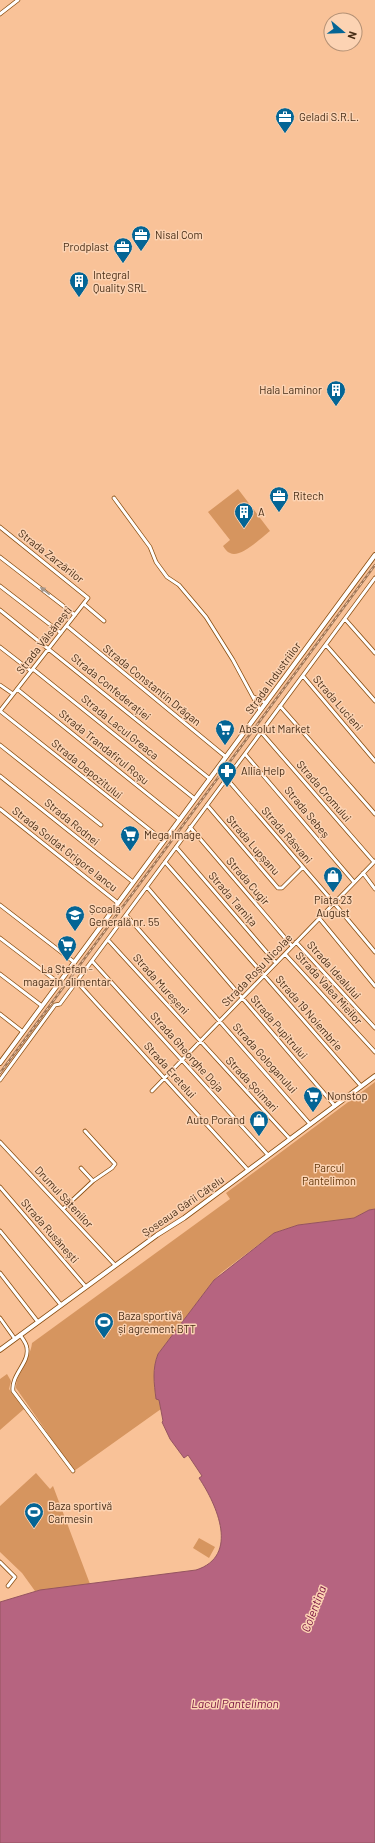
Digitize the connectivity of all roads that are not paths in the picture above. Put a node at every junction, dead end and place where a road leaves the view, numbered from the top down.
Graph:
1 (18, 0) edge
2 (0, 13) edge
3 (114, 498) dead end
4 (0, 527) edge
5 (375, 555) edge
6 (0, 557) edge
7 (375, 578) edge
8 (0, 586) edge
9 (87, 600) joint
10 (84, 604) junction
11 (0, 610) edge
12 (76, 615) junction
13 (345, 619) junction
14 (104, 621) dead end
15 (67, 626) junction
16 (61, 633) junction
17 (326, 645) junction
18 (0, 647) edge
19 (50, 648) junction
20 (375, 653) edge
21 (32, 670) junction
22 (303, 676) junction
23 (0, 685) edge
24 (17, 689) junction
25 (13, 694) junction
26 (254, 697) junction
27 (375, 701) edge
28 (266, 703) junction
29 (280, 706) junction
30 (260, 710) junction
31 (0, 711) edge
32 (261, 732) junction
33 (0, 745) edge
34 (245, 754) junction
35 (226, 757) junction
36 (375, 761) edge
37 (0, 776) edge
38 (210, 779) junction
39 (227, 779) junction
40 (195, 799) junction
41 (207, 805) junction
42 (0, 808) edge
43 (375, 814) edge
44 (180, 820) junction
45 (101, 825) dead end
46 (190, 828) junction
47 (164, 841) junction
48 (176, 847) junction
49 (374, 861) edge
50 (165, 862) junction
51 (303, 867) junction
52 (363, 873) junction
53 (133, 882) junction
54 (354, 882) junction
55 (147, 887) junction
56 (375, 889) edge
57 (118, 903) junction
58 (334, 903) junction
59 (0, 905) edge
60 (126, 915) junction
61 (319, 918) junction
62 (0, 938) edge
63 (108, 940) junction
64 (296, 942) junction
65 (292, 946) junction
66 (375, 952) edge
67 (285, 954) junction
68 (92, 961) junction
69 (74, 962) junction
70 (276, 963) junction
71 (0, 974) edge
72 (264, 975) junction
73 (77, 982) junction
74 (59, 983) junction
75 (375, 986) edge
76 (242, 998) junction
77 (42, 1006) junction
78 (0, 1014) edge
79 (220, 1021) junction
80 (375, 1028) edge
81 (23, 1032) junction
82 (200, 1041) junction
83 (375, 1052) edge
84 (2, 1057) edge
85 (182, 1060) junction
86 (0, 1063) edge
87 (375, 1076) edge
88 (165, 1078) junction
89 (0, 1080) edge
90 (361, 1086) junction
91 (152, 1091) dead end
92 (335, 1106) junction
93 (310, 1124) junction
94 (86, 1131) dead end
95 (290, 1139) junction
96 (0, 1142) edge
97 (268, 1155) junction
98 (81, 1168) dead end
99 (248, 1170) junction
100 (93, 1181) junction
101 (0, 1187) edge
102 (63, 1209) junction
103 (0, 1230) edge
104 (116, 1265) junction
105 (0, 1274) edge
106 (86, 1287) junction
107 (61, 1305) junction
108 (0, 1318) edge
109 (38, 1322) junction
110 (20, 1335) junction
111 (15, 1339) junction
112 (0, 1350) edge
113 (73, 1471) dead end
114 (0, 1562) edge
115 (8, 1586) dead end

1 - 2 street
3 - 26 street
4 - 9 street, Strada Zarzărilor
5 - 28 main road, Strada Industriilor
12 -> 6 street
7 - 13 street
8 - 16 street
9 - 10 street, Strada Vâlsănești
10 - 12 street, Strada Vâlsănești
10 - 14 street
11 - 19 street, Strada Confederației
12 - 15 street, Strada Vâlsănești
13 - 17 street
13 - 20 street
15 - 16 street, Strada Vâlsănești
15 - 35 street, Strada Constantin Drăgan
16 - 19 street, Strada Vâlsănești
17 - 22 street
17 - 27 street
18 - 21 street, Strada Lacul Greaca
19 - 21 street, Strada Vâlsănești
19 - 38 street, Strada Confederației
21 - 24 street, Strada Vâlsănești
21 - 40 street, Strada Lacul Greaca
22 - 29 street
22 - 36 street, Strada Lucieni
23 - 25 street
24 - 25 street, Strada Vâlsănești
24 - 44 street, Strada Trandafirul Roșu
25 - 31 street, Strada Vâlsănești
26 - 28 street
26 - 30 street
28 - 30 main road, Strada Industriilor
29 - 32 street
29 - 43 street
30 - 35 main road, Strada Industriilor
31 - 47 street, Strada Depozitului
32 - 34 street
32 - 49 street, Strada Cromului
33 - 45 street
34 - 39 street
34 - 54 street, Strada Sebeș
35 - 38 main road, Strada Industriilor
37 - 53 street, Strada Rodnei
38 - 40 main road, Strada Industriilor
39 - 41 street
39 - 51 street, Strada Răsvani
40 - 44 main road, Strada Industriilor
41 - 46 street
41 - 51 street, Strada Lupșanu
42 - 57 street, Strada Soldat Grigore Iancu
44 - 47 main road, Strada Industriilor
46 - 48 street
46 - 65 street, Strada Cugir
47 - 53 main road, Strada Industriilor
48 - 50 street
48 - 70 street, Strada Tarnița
49 - 52 street, Strada Roșu Nicolae
50 - 55 street
50 - 72 street, Strada 19 Noiembrie
51 - 58 street, Strada Răsvani
52 - 54 street, Strada Roșu Nicolae
52 - 56 street
53 - 57 main road, Strada Industriilor
54 - 58 street, Strada Roșu Nicolae
55 - 60 street
55 - 76 street, Strada Pupitrului
57 - 69 main road, Strada Industriilor
58 - 61 street, Strada Roșu Nicolae
58 - 66 street, Strada Răsvani
59 - 69 street
60 - 63 street
60 - 79 street, Strada Gologanului
61 - 64 street, Strada Roșu Nicolae
61 - 75 street
62 - 74 street
63 - 68 street
63 - 82 street, Strada Mureșeni
64 - 65 street, Strada Roșu Nicolae
64 - 80 street, Strada Idealului
65 - 67 street, Strada Roșu Nicolae
67 - 70 street, Strada Roșu Nicolae
67 - 83 street, Strada Valea Mieilor
68 - 73 street
68 - 85 street, Strada Gheorghe Doja
69 - 74 main road, Strada Industriilor
70 - 72 street, Strada Roșu Nicolae
71 - 77 street
72 - 76 street, Strada Roșu Nicolae
72 - 90 street, Strada 19 Noiembrie
73 - 88 street, Strada Eretelui
73 - 89 street
74 - 77 main road, Strada Industriilor
76 - 79 street, Strada Roșu Nicolae
76 - 92 street, Strada Pupitrului
77 - 81 main road, Strada Industriilor
78 - 81 street
79 - 82 street, Strada Roșu Nicolae
79 - 93 street, Strada Gologanului
81 - 84 main road, Strada Industriilor
82 - 85 street, Strada Roșu Nicolae
82 - 95 street, Strada Șoimari
84 - 86 main road, Strada Industriilor
85 - 88 street, Strada Roșu Nicolae
85 - 97 street, Strada Gheorghe Doja
87 - 90 main road, Șoseaua Gării Cățelu
88 - 91 street, Strada Roșu Nicolae
88 - 99 street, Strada Eretelui
90 - 92 main road, Șoseaua Gării Cățelu
92 - 93 main road, Șoseaua Gării Cățelu
93 - 95 main road, Șoseaua Gării Cățelu
94 - 100 street
95 - 97 main road, Șoseaua Gării Cățelu
96 - 102 street, Drumul Sătenilor
97 - 99 main road, Șoseaua Gării Cățelu
98 - 100 street
99 - 104 main road, Șoseaua Gării Cățelu
100 - 102 street
101 - 106 street, Strada Rusănești
102 - 104 street, Drumul Sătenilor
103 - 107 street
104 - 106 main road, Șoseaua Gării Cățelu
105 - 109 street
106 - 107 main road, Șoseaua Gării Cățelu
107 - 109 main road, Șoseaua Gării Cățelu
108 - 111 street
109 - 110 main road, Șoseaua Gării Cățelu
110 - 111 main road, Șoseaua Gării Cățelu
110 - 113 street
111 - 112 main road, Șoseaua Gării Cățelu
114 - 115 street

